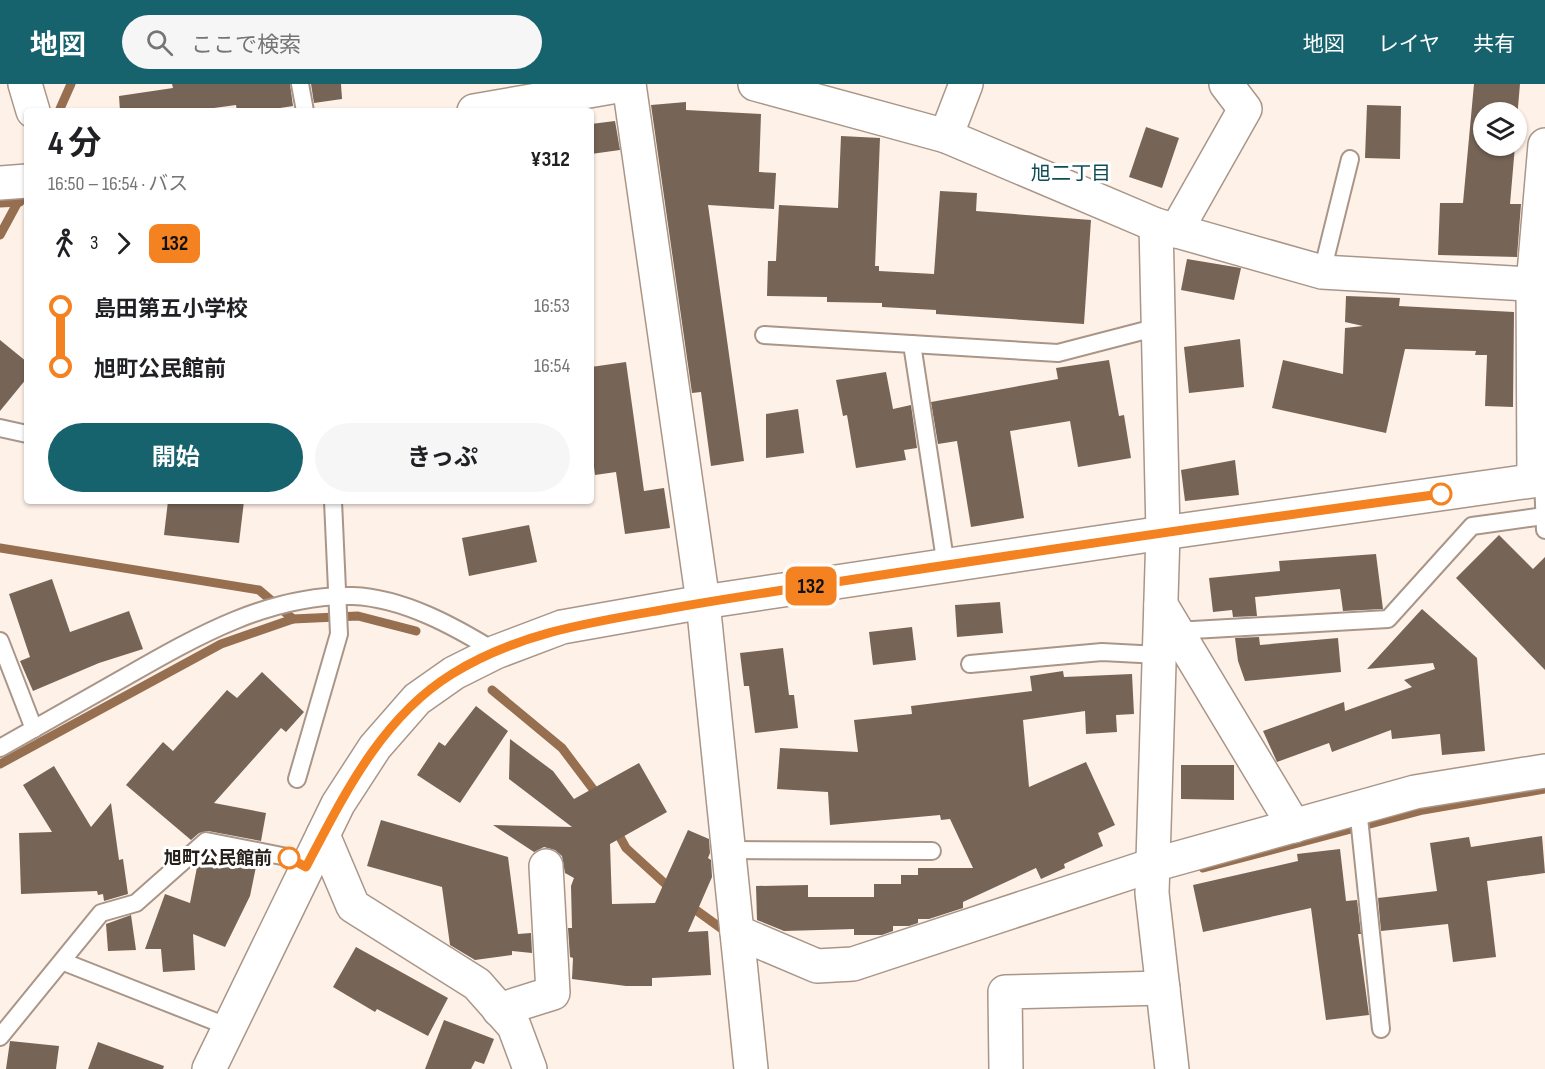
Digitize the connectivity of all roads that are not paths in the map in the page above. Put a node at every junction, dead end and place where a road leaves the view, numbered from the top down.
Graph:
1 (24, 84) edge
2 (300, 84) edge
3 (755, 84) edge
4 (966, 84) edge
5 (1226, 84) edge
6 (32, 108) edge
7 (305, 108) edge
8 (491, 108) edge
9 (946, 136) junction
10 (1545, 145) edge
11 (1350, 159) dead end
12 (24, 181) edge
13 (0, 183) edge
14 (1543, 190) edge
15 (1166, 228) junction
16 (1322, 272) junction
17 (1539, 285) edge
18 (1158, 327) junction
19 (764, 335) dead end
20 (912, 344) junction
21 (0, 428) edge
22 (24, 433) edge
23 (1541, 480) edge
24 (333, 504) edge
25 (1544, 523) edge
26 (1163, 533) junction
27 (946, 566) junction
28 (338, 596) junction
29 (703, 602) junction
30 (1165, 630) junction
31 (0, 640) edge
32 (496, 652) junction
33 (970, 664) dead end
34 (34, 729) junction
35 (0, 748) edge
36 (1545, 771) edge
37 (297, 780) dead end
38 (1358, 808) junction
39 (1294, 825) junction
40 (323, 835) junction
41 (728, 850) junction
42 (932, 851) dead end
43 (1153, 865) junction
44 (546, 866) dead end
45 (306, 867) junction
46 (737, 932) junction
47 (64, 962) junction
48 (1163, 988) junction
49 (499, 1010) junction
50 (229, 1027) junction
51 (1382, 1029) dead end
52 (0, 1037) edge
53 (208, 1069) edge
54 (530, 1069) edge
55 (751, 1069) edge
56 (1006, 1069) edge
57 (1172, 1069) edge

1 - 6 street
2 - 7 lane
3 - 9 street
4 - 9 street
5 - 15 street
8 - 29 street
9 - 15 street
10 - 14 street
11 - 16 lane
12 - 13 street
14 - 17 street
15 - 16 street
15 - 18 street
16 - 17 street
17 - 23 street
18 - 20 lane
18 - 26 street
19 - 20 lane
20 - 27 lane
21 - 22 lane
23 - 25 lane
23 - 26 street
24 - 28 lane
25 - 30 lane
26 - 27 street
26 - 30 street
27 - 29 street
28 - 32 lane
28 - 34 lane
28 - 37 lane
29 - 32 street
29 - 41 street
30 - 33 lane
30 - 39 street
30 - 43 street
31 - 34 lane
32 - 40 street
34 - 35 lane
36 - 38 street
38 - 39 street
38 - 51 lane
39 - 43 street
40 - 45 street
40 - 49 street
41 - 42 lane
41 - 46 street
43 - 46 street
43 - 48 street
44 - 49 street
45 - 47 lane
45 - 50 street
46 - 55 street
47 - 50 lane
47 - 52 lane
48 - 56 street
48 - 57 street
49 - 54 street
50 - 53 street

